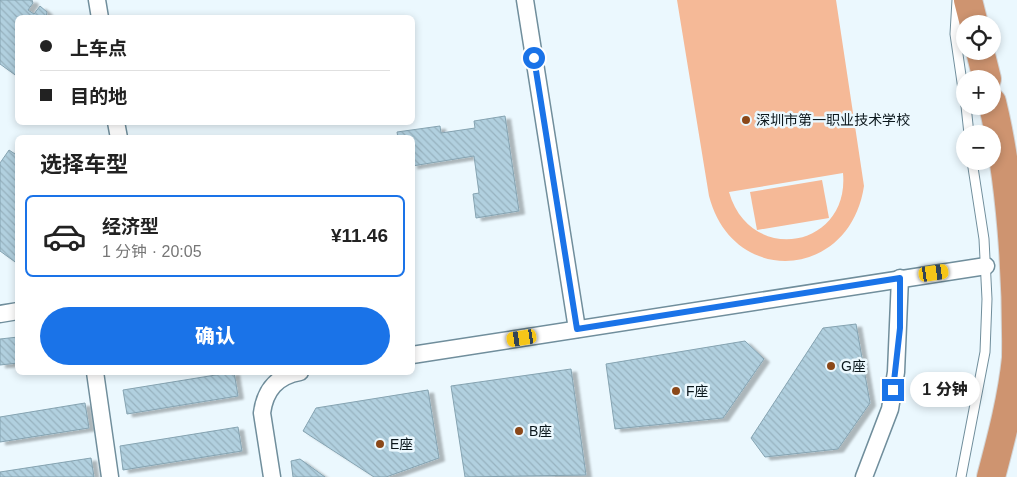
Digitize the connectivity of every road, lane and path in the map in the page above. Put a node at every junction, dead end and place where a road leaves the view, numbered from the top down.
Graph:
1 (97, 0) edge
2 (524, 0) edge
3 (957, 0) edge
4 (968, 0) edge
5 (100, 15) edge
6 (972, 15) edge
7 (960, 70) edge
8 (1001, 137) edge
9 (1001, 143) edge
10 (973, 170) edge
11 (1017, 170) edge
12 (986, 266) junction
13 (900, 278) junction
14 (15, 312) edge
15 (0, 314) edge
16 (577, 329) junction
17 (415, 355) edge
18 (95, 375) edge
19 (291, 375) edge
20 (110, 477) edge
21 (272, 477) edge
22 (864, 477) edge
23 (961, 477) edge
24 (991, 477) edge

1 - 5 street
2 - 16 street
3 - 7 lane
4 - 6 highway
8 - 11 highway
9 - 24 highway
10 - 12 lane
12 - 13 street
12 - 23 lane
13 - 16 street
13 - 22 street
14 - 15 street
16 - 17 street
18 - 20 street
19 - 21 street

